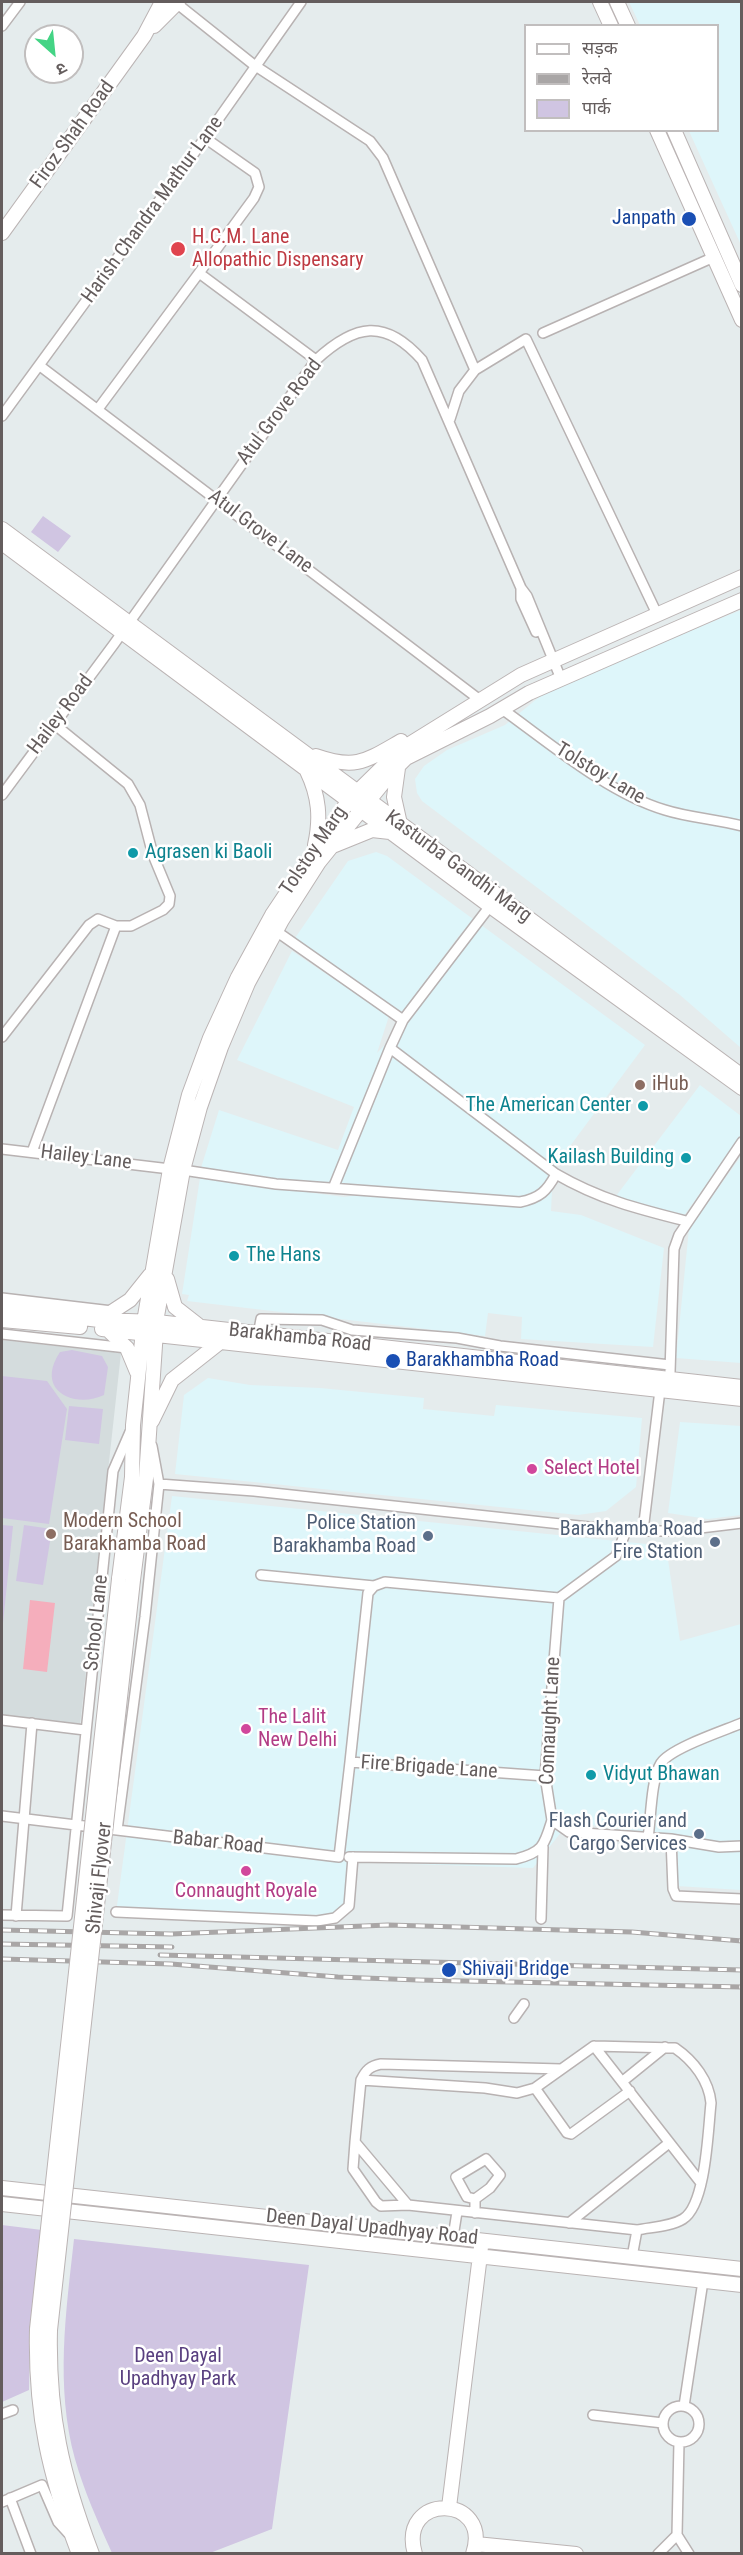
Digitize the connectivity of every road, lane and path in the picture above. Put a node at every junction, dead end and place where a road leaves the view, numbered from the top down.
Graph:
1 (20, 2) edge
2 (162, 2) edge
3 (176, 2) edge
4 (301, 2) edge
5 (600, 2) edge
6 (617, 2) edge
7 (610, 24) edge
8 (627, 24) edge
9 (2, 26) edge
10 (144, 36) junction
11 (254, 65) junction
12 (658, 132) edge
13 (675, 132) edge
14 (205, 138) junction
15 (2, 233) edge
16 (714, 257) junction
17 (199, 273) junction
18 (741, 285) edge
19 (741, 320) edge
20 (543, 333) dead end
21 (316, 360) junction
22 (40, 366) junction
23 (475, 370) junction
24 (98, 409) junction
25 (2, 416) edge
26 (450, 419) junction
27 (216, 498) junction
28 (2, 529) edge
29 (7, 547) edge
30 (741, 577) edge
31 (741, 600) edge
32 (657, 614) junction
33 (130, 622) junction
34 (121, 634) junction
35 (551, 661) junction
36 (561, 679) junction
37 (480, 700) junction
38 (502, 709) junction
39 (461, 710) junction
40 (54, 724) junction
41 (304, 752) junction
42 (398, 766) junction
43 (306, 768) junction
44 (2, 795) edge
45 (353, 796) junction
46 (365, 806) junction
47 (741, 826) edge
48 (395, 828) junction
49 (333, 845) junction
50 (314, 850) junction
51 (490, 906) junction
52 (116, 926) junction
53 (276, 931) junction
54 (403, 1020) junction
55 (2, 1037) edge
56 (390, 1048) junction
57 (741, 1076) edge
58 (741, 1088) edge
59 (741, 1142) edge
60 (2, 1149) edge
61 (33, 1152) junction
62 (176, 1170) junction
63 (556, 1173) junction
64 (334, 1186) junction
65 (686, 1221) junction
66 (159, 1271) junction
67 (2, 1298) edge
68 (2, 1308) edge
69 (115, 1311) junction
70 (2, 1320) edge
71 (102, 1325) junction
72 (151, 1327) junction
73 (203, 1328) junction
74 (2, 1334) edge
75 (258, 1335) junction
76 (219, 1343) junction
77 (128, 1348) junction
78 (541, 1350) junction
79 (540, 1365) junction
80 (670, 1372) junction
81 (139, 1380) junction
82 (741, 1387) edge
83 (660, 1390) junction
84 (741, 1399) edge
85 (133, 1425) junction
86 (149, 1426) junction
87 (159, 1484) junction
88 (741, 1523) edge
89 (626, 1531) junction
90 (644, 1531) junction
91 (261, 1575) dead end
92 (126, 1580) junction
93 (374, 1586) junction
94 (559, 1598) junction
95 (2, 1720) edge
96 (32, 1723) junction
97 (741, 1723) edge
98 (85, 1730) junction
99 (350, 1762) junction
100 (545, 1776) junction
101 (2, 1816) edge
102 (25, 1818) junction
103 (552, 1820) junction
104 (76, 1825) junction
105 (117, 1830) junction
106 (648, 1838) junction
107 (671, 1839) junction
108 (741, 1846) edge
109 (543, 1847) junction
110 (339, 1857) junction
111 (353, 1857) junction
112 (741, 1899) edge
113 (116, 1912) dead end
114 (2, 1915) edge
115 (16, 1916) junction
116 (541, 1919) dead end
117 (524, 2004) dead end
118 (514, 2018) dead end
119 (594, 2046) junction
120 (665, 2047) junction
121 (561, 2069) junction
122 (361, 2080) junction
123 (623, 2081) junction
124 (535, 2088) junction
125 (630, 2091) junction
126 (355, 2142) junction
127 (669, 2143) junction
128 (701, 2183) junction
129 (2, 2188) edge
130 (475, 2199) junction
131 (2, 2204) edge
132 (408, 2205) junction
133 (457, 2212) junction
134 (475, 2213) junction
135 (569, 2223) junction
136 (637, 2230) junction
137 (453, 2237) junction
138 (482, 2240) junction
139 (481, 2256) junction
140 (632, 2257) junction
141 (741, 2269) edge
142 (703, 2281) junction
143 (741, 2285) edge
144 (44, 2329) junction
145 (684, 2406) junction
146 (13, 2410) dead end
147 (2, 2415) edge
148 (593, 2415) dead end
149 (663, 2422) junction
150 (679, 2442) junction
151 (6, 2500) edge
152 (449, 2507) junction
153 (677, 2535) junction
154 (74, 2539) junction
155 (475, 2549) edge
156 (31, 2553) edge
157 (79, 2553) edge
158 (92, 2553) edge
159 (414, 2553) edge
160 (576, 2553) edge
161 (658, 2553) edge
162 (689, 2553) edge

1 - 9 street
2 - 10 main road, Firoz Shah Road
3 - 10 main road, Firoz Shah Road
3 - 11 street
4 - 11 street, Harish Chandra Mathur Lane
5 - 7 main road
6 - 8 main road
10 - 15 main road, Firoz Shah Road
11 - 14 street, Harish Chandra Mathur Lane
11 - 23 street
12 - 16 main road
13 - 18 main road
14 - 17 street
14 - 22 street, Harish Chandra Mathur Lane
16 - 19 main road
16 - 20 street
17 - 21 street
17 - 24 street
21 - 26 street, Atul Grove Road
21 - 27 street, Atul Grove Road
22 - 24 street, Atul Grove Lane
22 - 25 street, Harish Chandra Mathur Lane
23 - 26 street
23 - 32 street
24 - 27 street, Atul Grove Lane
26 - 35 street, Atul Grove Road
27 - 33 street, Atul Grove Road
27 - 37 street, Atul Grove Lane
28 - 29 main road, Kasturba Gandhi Marg
29 - 33 main road, Kasturba Gandhi Marg
29 - 34 main road, Kasturba Gandhi Marg
30 - 32 main road, Tolstoy Marg
31 - 36 main road, Tolstoy Marg
32 - 35 main road, Tolstoy Marg
33 - 34 street, Hailey Road
33 - 41 main road, Kasturba Gandhi Marg
34 - 40 street, Hailey Road
34 - 43 main road, Kasturba Gandhi Marg
35 - 36 street, Atul Grove Road
35 - 37 main road, Tolstoy Marg
36 - 38 main road, Tolstoy Marg
37 - 39 main road, Tolstoy Marg
38 - 42 main road, Tolstoy Marg
38 - 47 street, Tolstoy Lane
39 - 41 main road
39 - 45 main road, Tolstoy Marg
40 - 44 street, Hailey Road
40 - 52 street
41 - 45 main road, Kasturba Gandhi Marg
42 - 46 main road, Tolstoy Marg
42 - 48 main road
43 - 45 main road, Kasturba Gandhi Marg
43 - 50 main road
45 - 46 main road, Kasturba Gandhi Marg
45 - 50 main road, Tolstoy Marg
46 - 48 main road, Kasturba Gandhi Marg
46 - 49 main road, Tolstoy Marg
48 - 49 main road
48 - 51 main road, Kasturba Gandhi Marg
48 - 57 main road, Kasturba Gandhi Marg
49 - 53 main road, Tolstoy Marg
50 - 62 main road, Tolstoy Marg
51 - 54 street
51 - 58 main road, Kasturba Gandhi Marg
52 - 55 street
52 - 61 street
53 - 54 street
53 - 62 main road, Tolstoy Marg
54 - 56 street
56 - 63 street
56 - 64 street
59 - 65 street
60 - 61 street, Hailey Lane
61 - 62 street, Hailey Lane
62 - 64 street, Hailey Lane
62 - 66 main road, Tolstoy Marg
63 - 64 street, Hailey Lane
63 - 65 street
65 - 80 street
66 - 69 main road
66 - 72 main road, Tolstoy Marg
66 - 73 main road
67 - 69 street
68 - 71 main road, Barakhamba Road
69 - 71 main road
70 - 71 main road, Barakhamba Road
71 - 72 main road, Barakhamba Road
71 - 77 main road
72 - 73 main road, Barakhamba Road
72 - 76 main road, Barakhamba Road
72 - 81 main road, Shivaji Flyover
72 - 86 main road, Shivaji Flyover
73 - 75 main road, Barakhamba Road
74 - 77 street
75 - 78 street
75 - 79 main road, Barakhamba Road
76 - 83 main road, Barakhamba Road
76 - 86 main road
77 - 81 main road
78 - 79 street
78 - 80 street
79 - 80 main road, Barakhamba Road
80 - 82 main road, Barakhamba Road
81 - 85 main road, Shivaji Flyover
83 - 84 main road, Barakhamba Road
83 - 90 street
85 - 92 main road, Shivaji Flyover
85 - 98 street, School Lane
86 - 87 street
86 - 92 main road, Shivaji Flyover
87 - 89 street
87 - 105 street
88 - 90 street
89 - 90 street
89 - 94 street
91 - 93 street
92 - 144 main road, Shivaji Flyover, bridge
93 - 94 street
93 - 99 street, Fire Brigade Lane
94 - 100 street, Connaught Lane
95 - 96 street
96 - 98 street
96 - 102 street
97 - 106 street
98 - 104 street, School Lane
99 - 100 street, Fire Brigade Lane
99 - 110 street
100 - 103 street, Connaught Lane
101 - 102 street, Babar Road
102 - 104 street, Babar Road
102 - 115 street
103 - 106 street
103 - 109 street
104 - 105 street, Babar Road
104 - 115 street, School Lane
105 - 110 street, Babar Road
106 - 107 street
107 - 108 street
107 - 112 street
109 - 111 street, Babar Road
109 - 116 street
110 - 111 street, Babar Road
111 - 113 street
114 - 115 street
117 - 118 street
119 - 120 street
119 - 121 street
119 - 123 street
120 - 123 street
120 - 128 street
121 - 122 street
121 - 124 street
122 - 124 street
122 - 126 street
123 - 125 street
124 - 125 street
125 - 127 street
126 - 132 street
126 - 132 street
127 - 128 street
127 - 135 street
128 - 136 street
129 - 137 main road, Deen Dayal Upadhyay Road
130 - 130 street
130 - 134 street
131 - 139 main road, Deen Dayal Upadhyay Road
132 - 133 street
133 - 134 street
133 - 137 street
134 - 135 street
135 - 136 street
136 - 140 street
137 - 138 main road, Deen Dayal Upadhyay Road
138 - 139 main road
138 - 140 main road, Deen Dayal Upadhyay Road
139 - 142 main road, Deen Dayal Upadhyay Road
139 - 152 main road
140 - 141 main road, Deen Dayal Upadhyay Road
142 - 143 main road, Deen Dayal Upadhyay Road
142 - 145 street
144 - 154 main road
144 - 158 main road
145 - 149 street
145 - 150 street
146 - 147 street
148 - 149 street
149 - 150 street
150 - 153 street
151 - 154 street
151 - 156 street
152 - 155 main road
152 - 159 main road
153 - 161 street
153 - 162 street
154 - 157 main road
155 - 160 main road

